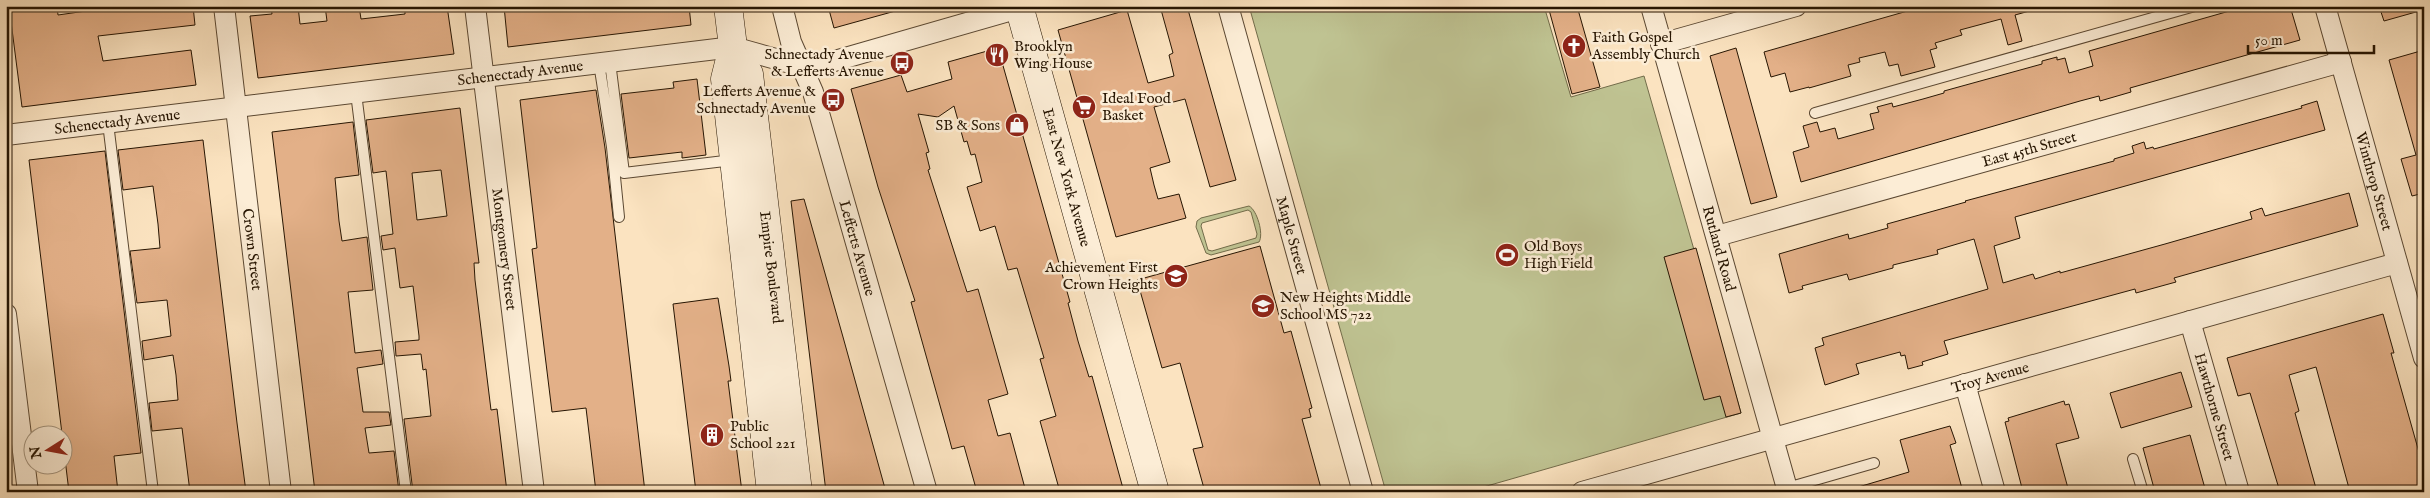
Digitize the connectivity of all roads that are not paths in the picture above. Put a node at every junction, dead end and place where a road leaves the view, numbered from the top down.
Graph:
1 (224, 6) edge
2 (474, 6) edge
3 (728, 6) edge
4 (782, 6) edge
5 (1228, 6) edge
6 (1651, 6) edge
7 (1796, 6) edge
8 (2195, 6) edge
9 (2325, 6) edge
10 (1021, 7) edge
11 (1661, 44) junction
12 (733, 47) junction
13 (2341, 62) junction
14 (604, 63) junction
15 (801, 66) junction
16 (483, 77) junction
17 (356, 93) junction
18 (236, 107) junction
19 (1815, 113) dead end
20 (108, 123) junction
21 (6, 135) edge
22 (734, 160) junction
23 (619, 217) dead end
24 (1717, 236) junction
25 (2397, 263) junction
26 (6, 314) edge
27 (2190, 321) junction
28 (2424, 358) edge
29 (1965, 384) junction
30 (1773, 438) junction
31 (2134, 458) dead end
32 (1874, 463) dead end
33 (1787, 490) edge
34 (28, 492) edge
35 (153, 492) edge
36 (281, 492) edge
37 (406, 492) edge
38 (534, 492) edge
39 (771, 492) edge
40 (798, 492) edge
41 (927, 492) edge
42 (1155, 492) edge
43 (1363, 492) edge
44 (1582, 492) edge
45 (1995, 492) edge
46 (2143, 492) edge
47 (2239, 492) edge

1 - 18 street, Crown Street
2 - 16 street, Montgomery Street
3 - 12 main road, Empire Boulevard
4 - 15 street, Lefferts Avenue
5 - 43 street, Maple Street
6 - 11 street, Rutland Road
7 - 11 street
8 - 19 lane
9 - 13 street, Winthrop Street
10 - 15 street, Schenectady Avenue
10 - 42 main road, East New York Avenue
11 - 24 street, Rutland Road
12 - 14 street, Schenectady Avenue
12 - 15 street, Schenectady Avenue
12 - 22 main road, Empire Boulevard
12 - 40 main road, Empire Boulevard
13 - 24 street, East 45th Street
13 - 25 street, Winthrop Street
14 - 16 street, Schenectady Avenue
14 - 22 lane
14 - 23 lane
15 - 41 street, Lefferts Avenue
16 - 17 street, Schenectady Avenue
16 - 38 street, Montgomery Street
17 - 18 street, Schenectady Avenue
17 - 37 lane
18 - 20 street, Schenectady Avenue
18 - 36 street, Crown Street
20 - 21 street, Schenectady Avenue
20 - 35 lane
22 - 39 main road, Empire Boulevard
24 - 30 street, Rutland Road
25 - 27 street, Troy Avenue
25 - 28 street, Winthrop Street
26 - 34 street
27 - 29 street, Troy Avenue
27 - 47 street, Hawthorne Street
29 - 30 street, Troy Avenue
29 - 45 street
30 - 33 street, Rutland Road
30 - 44 street, Troy Avenue
31 - 46 lane
32 - 33 lane

